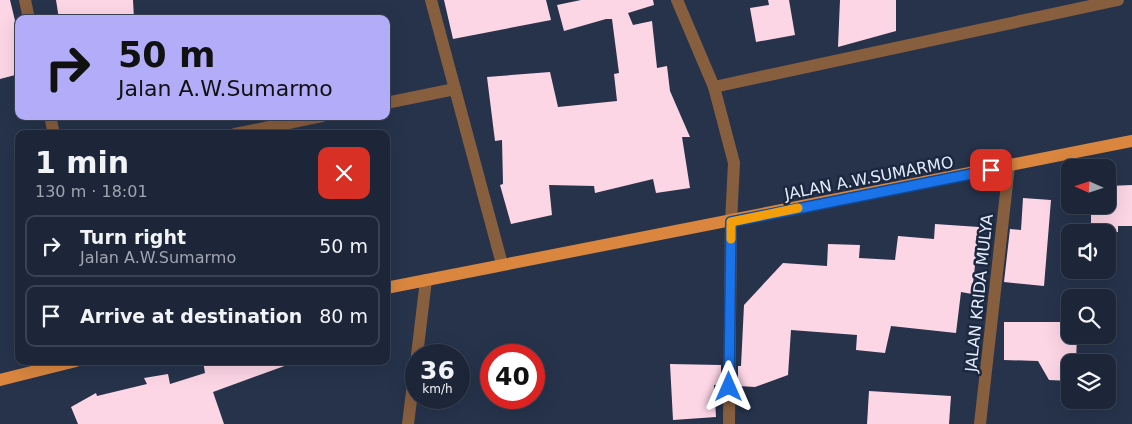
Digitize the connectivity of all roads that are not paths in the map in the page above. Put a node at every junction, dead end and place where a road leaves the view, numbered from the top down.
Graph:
1 (25, 0) edge
2 (431, 0) edge
3 (677, 0) edge
4 (1118, 0) edge
5 (28, 15) edge
6 (714, 86) junction
7 (455, 89) junction
8 (390, 102) edge
9 (303, 120) edge
10 (254, 130) edge
11 (1132, 141) edge
12 (1009, 166) junction
13 (731, 222) junction
14 (502, 264) junction
15 (426, 280) junction
16 (390, 287) edge
17 (418, 344) edge
18 (60, 365) edge
19 (0, 380) edge
20 (410, 409) edge
21 (408, 424) edge
22 (729, 424) edge
23 (980, 424) edge

1 - 5 street
2 - 7 street
3 - 6 street
4 - 6 street
6 - 13 street
7 - 8 street
7 - 14 street
9 - 10 street
11 - 12 main road, JALAN A.W.SUMARMO
12 - 13 main road, JALAN A.W.SUMARMO
12 - 23 street, JALAN KRIDA MULYA
13 - 14 main road, JALAN A.W.SUMARMO
13 - 22 street
14 - 15 main road, JALAN A.W.SUMARMO
15 - 16 main road, JALAN A.W.SUMARMO
15 - 17 street
18 - 19 main road
20 - 21 street

